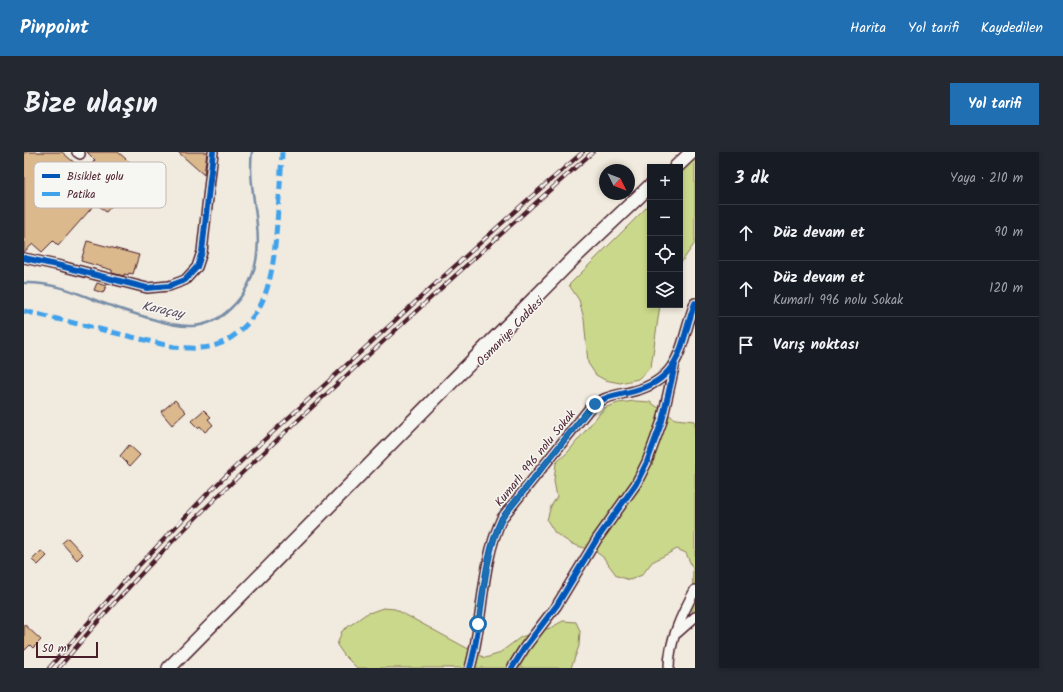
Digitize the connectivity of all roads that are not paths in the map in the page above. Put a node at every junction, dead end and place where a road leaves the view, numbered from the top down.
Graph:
1 (213, 152) edge
2 (686, 152) edge
3 (692, 152) edge
4 (673, 164) edge
5 (679, 164) edge
6 (647, 189) edge
7 (647, 193) edge
8 (24, 258) edge
9 (695, 303) edge
10 (675, 363) junction
11 (695, 590) edge
12 (695, 616) edge
13 (673, 637) junction
14 (169, 668) edge
15 (177, 668) edge
16 (470, 668) edge
17 (512, 668) edge
18 (669, 668) edge

1 - 8 street
2 - 4 highway
3 - 5 highway
6 - 14 highway
7 - 15 highway, Osmaniye Caddesi
9 - 10 street, Kumarlı 996 nolu Sokak
10 - 16 street, Kumarlı 996 nolu Sokak
10 - 17 street
11 - 13 street
12 - 13 street
13 - 18 street

